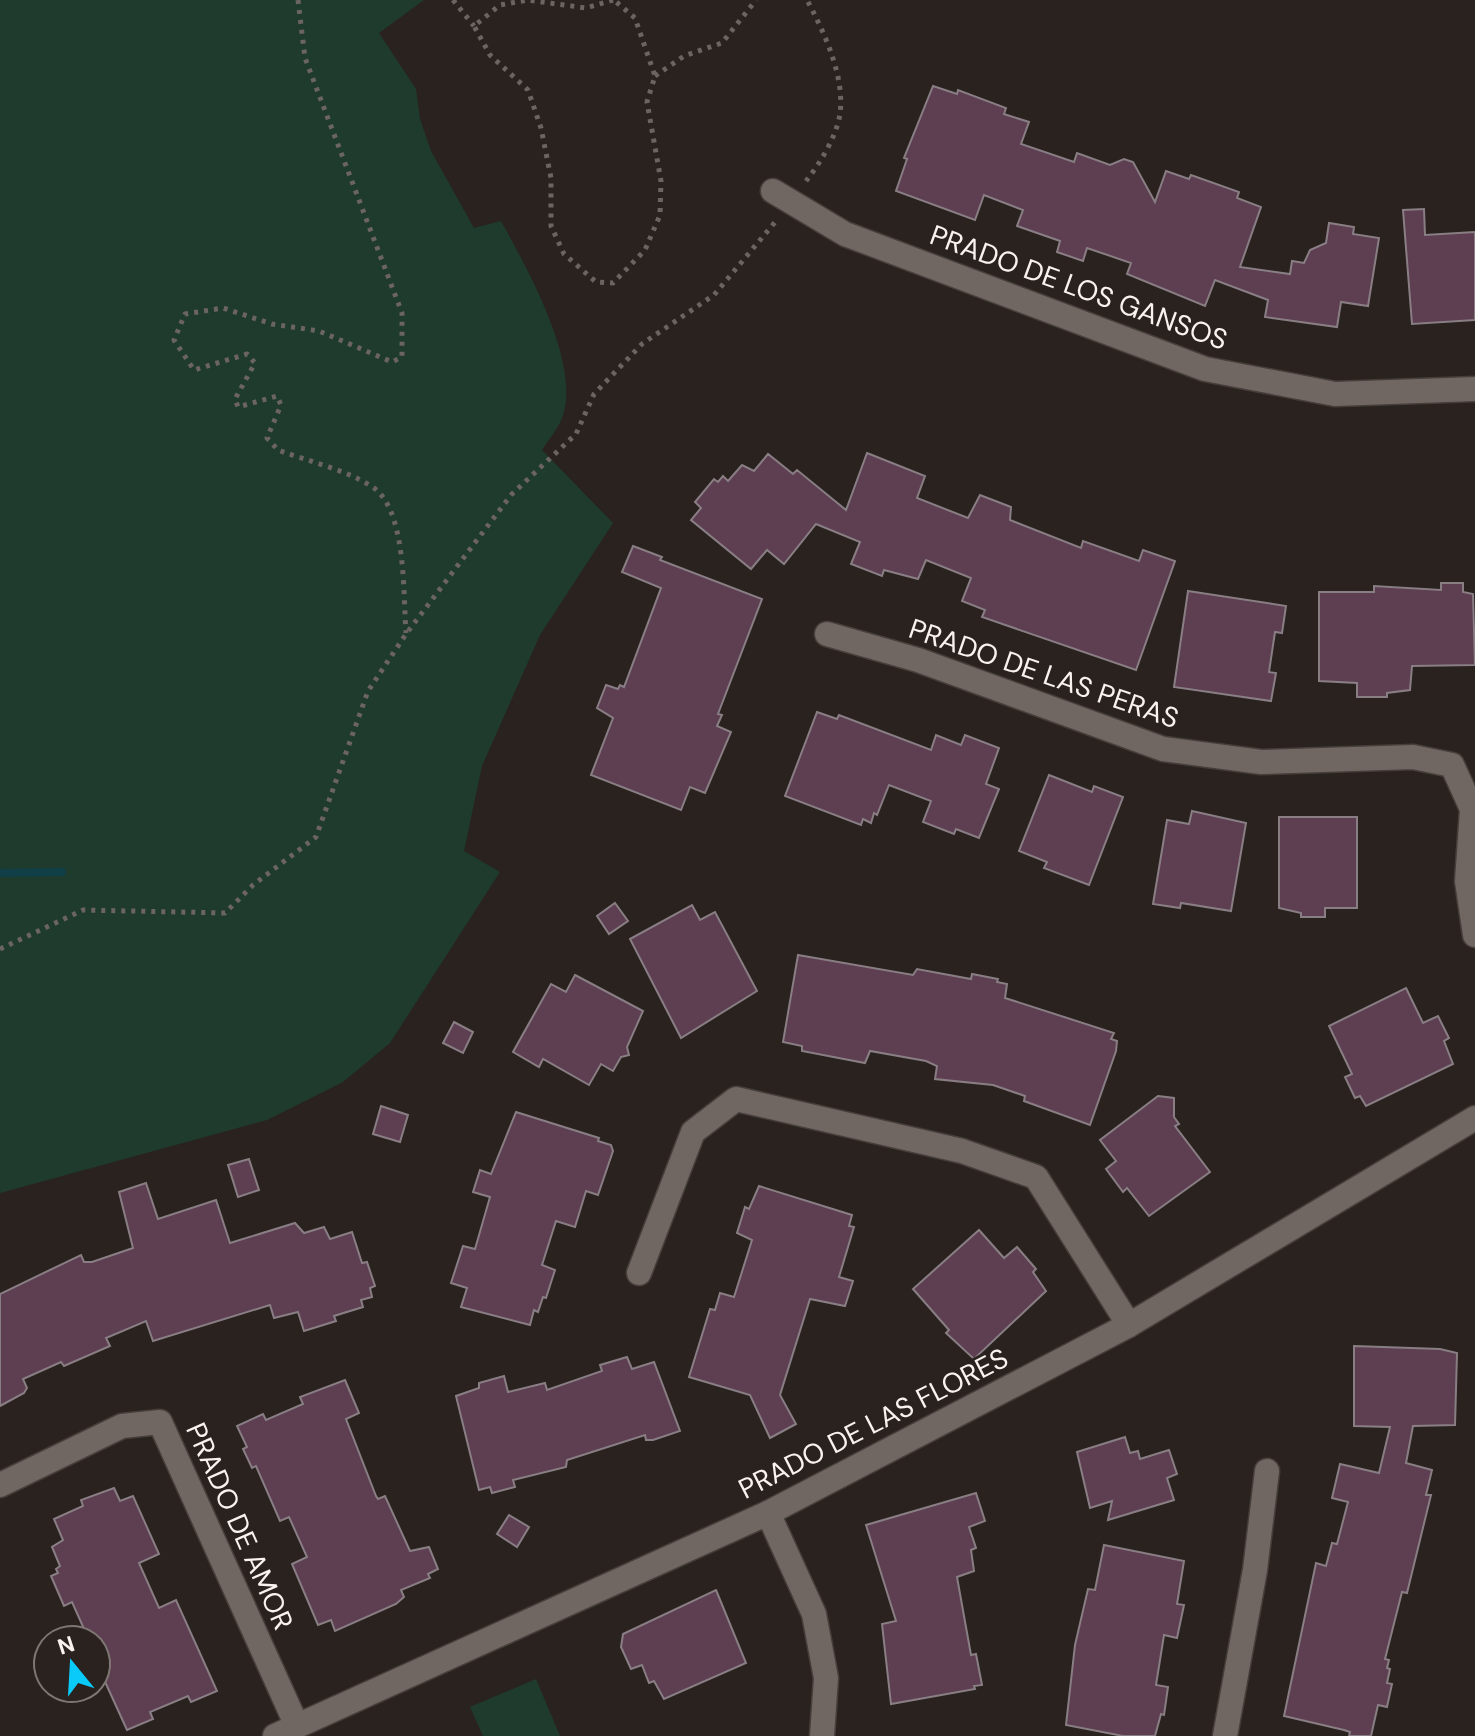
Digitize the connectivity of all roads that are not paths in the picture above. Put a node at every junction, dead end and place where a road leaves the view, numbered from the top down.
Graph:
1 (782, 196) road end
2 (1475, 389) edge
3 (827, 634) dead end
4 (1475, 935) edge
5 (1475, 1118) edge
6 (639, 1273) dead end
7 (1129, 1325) junction
8 (1267, 1471) dead end
9 (0, 1485) edge
10 (768, 1513) junction
11 (286, 1731) edge
12 (822, 1736) edge
13 (1225, 1736) edge

1 - 2 street, PRADO DE LOS GANSOS
3 - 4 street, PRADO DE LAS PERAS
5 - 7 street, PRADO DE LAS FLORES
6 - 7 street
7 - 10 street, PRADO DE LAS FLORES
8 - 13 street
9 - 11 street, PRADO DE AMOR
10 - 11 street, PRADO DE LAS FLORES
10 - 12 street

